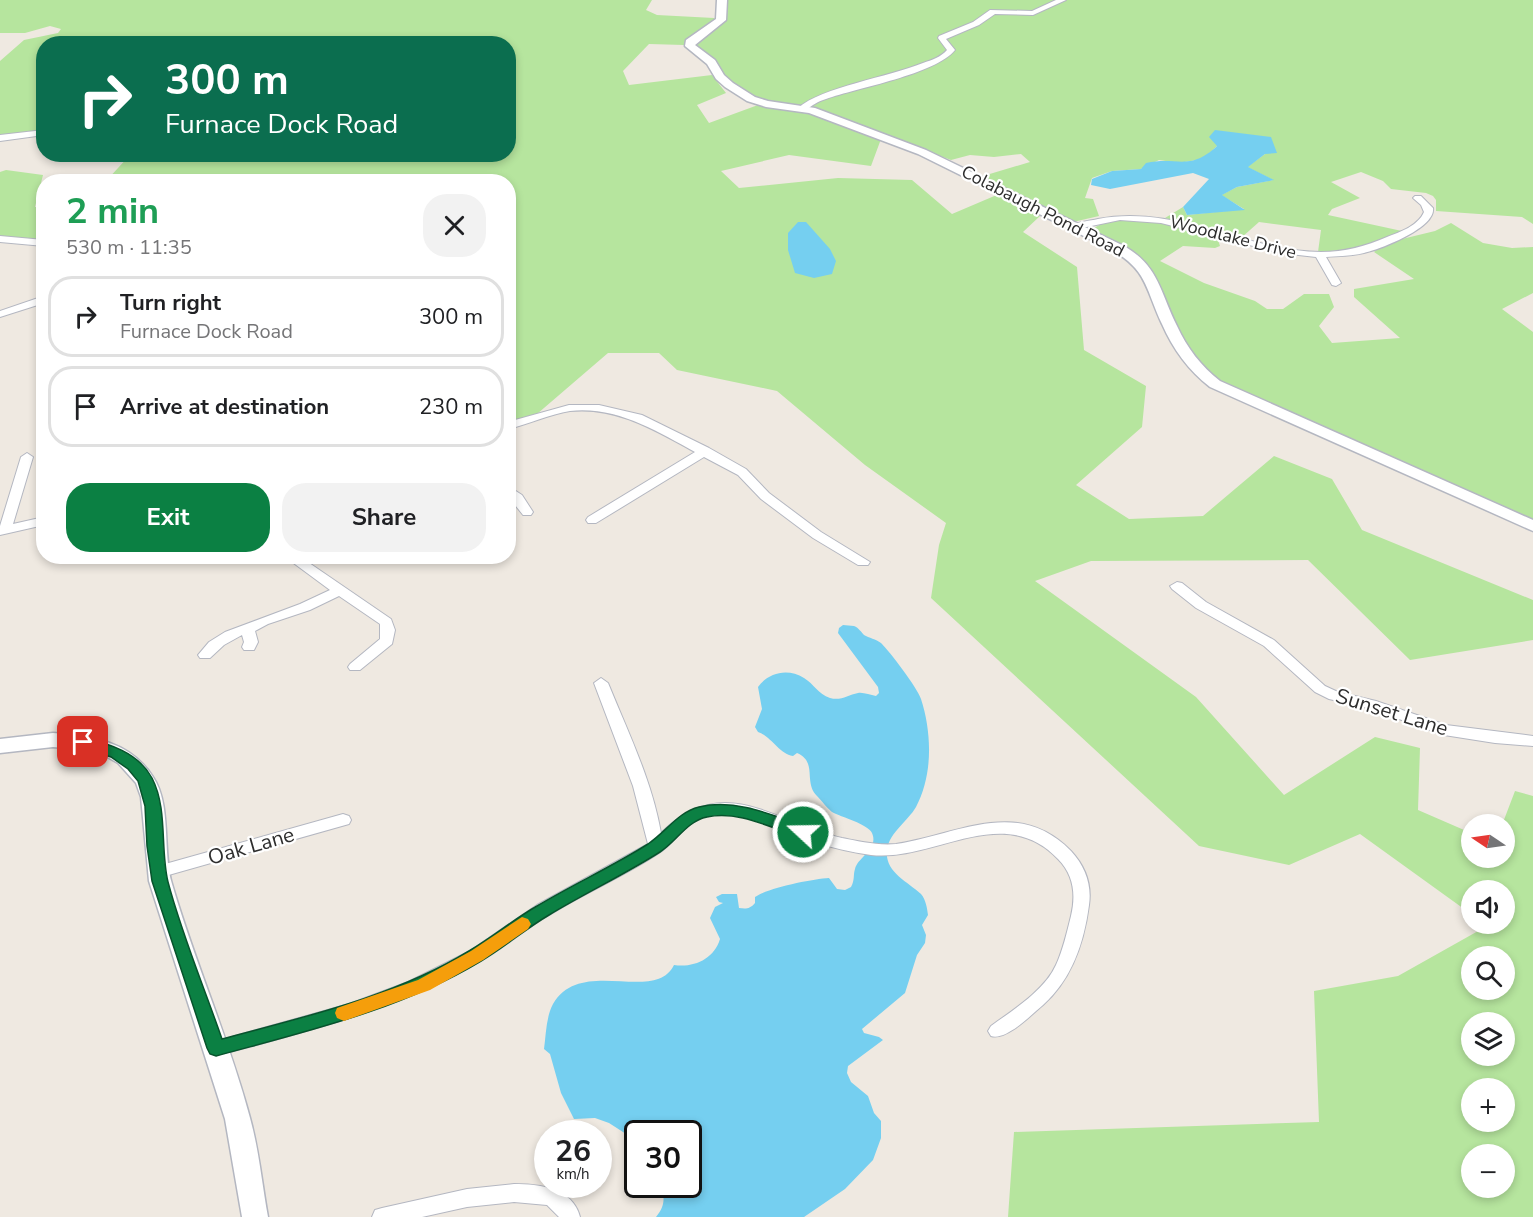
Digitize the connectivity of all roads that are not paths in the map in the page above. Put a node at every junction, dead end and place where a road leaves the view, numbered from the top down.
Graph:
1 (722, 0) edge
2 (1062, 0) edge
3 (802, 108) junction
4 (36, 133) edge
5 (0, 138) edge
6 (1418, 198) dead end
7 (1077, 226) junction
8 (0, 239) edge
9 (36, 242) edge
10 (1320, 256) junction
11 (1336, 283) dead end
12 (36, 302) edge
13 (0, 314) edge
14 (516, 424) edge
15 (705, 451) junction
16 (27, 457) dead end
17 (516, 496) edge
18 (527, 512) dead end
19 (592, 520) dead end
20 (36, 523) edge
21 (1533, 526) edge
22 (3, 530) edge
23 (863, 562) dead end
24 (301, 564) edge
25 (1177, 586) dead end
26 (338, 591) junction
27 (248, 629) junction
28 (249, 647) dead end
29 (205, 655) dead end
30 (355, 668) dead end
31 (601, 683) dead end
32 (1533, 741) edge
33 (0, 746) edge
34 (343, 820) dead end
35 (656, 847) junction
36 (158, 872) junction
37 (997, 1031) dead end
38 (216, 1048) junction
39 (571, 1216) edge
40 (255, 1217) edge
41 (382, 1217) edge

1 - 3 street, Colabaugh Pond Road
2 - 3 street
3 - 7 street, Colabaugh Pond Road
4 - 5 street
6 - 10 street, Woodlake Drive
7 - 10 street, Woodlake Drive
7 - 21 street, Colabaugh Pond Road
8 - 9 street
10 - 11 street
12 - 13 street
14 - 15 street
15 - 19 street
15 - 23 street
16 - 22 street
17 - 18 street
20 - 22 street
24 - 26 street
25 - 32 street, Sunset Lane
26 - 27 street
26 - 30 street
27 - 28 street
27 - 29 street
31 - 35 street
33 - 36 street
34 - 36 street, Oak Lane
35 - 37 street
35 - 38 street
36 - 38 street
38 - 40 street
39 - 41 street

